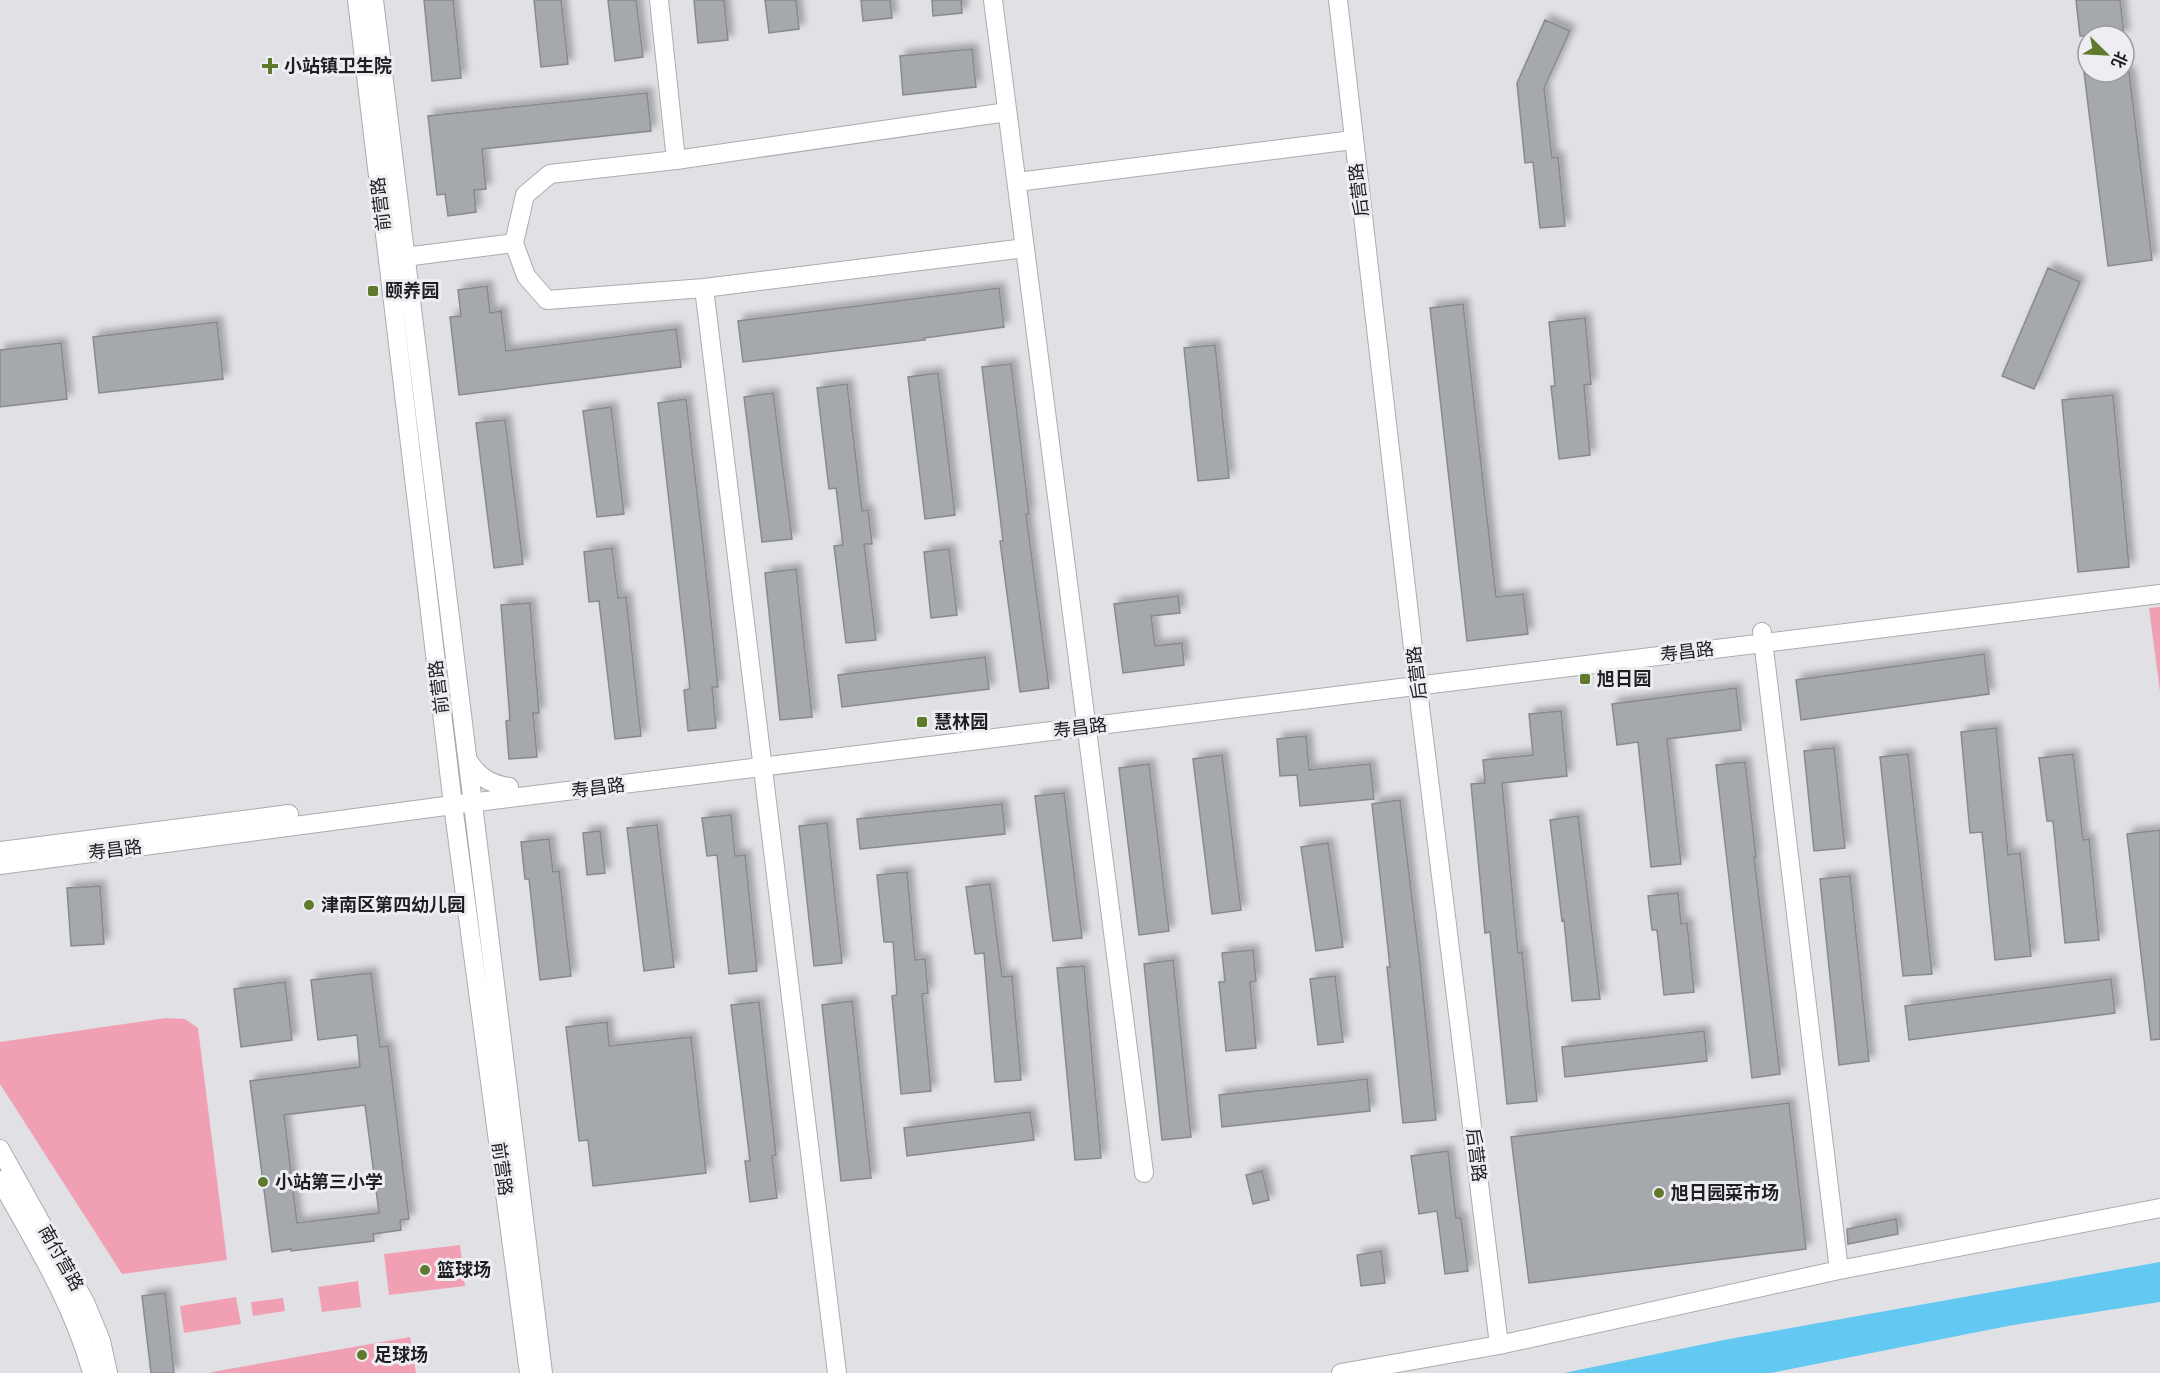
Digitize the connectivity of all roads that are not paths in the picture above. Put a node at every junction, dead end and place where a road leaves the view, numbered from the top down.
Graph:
1 (357, 0) edge
2 (374, 0) edge
3 (658, 0) edge
4 (993, 0) edge
5 (1338, 0) edge
6 (1007, 112) junction
7 (1353, 140) junction
8 (676, 159) junction
9 (1017, 182) junction
10 (514, 243) junction
11 (1025, 248) junction
12 (407, 257) junction
13 (388, 259) junction
14 (704, 288) junction
15 (2160, 582) edge
16 (2160, 594) edge
17 (1762, 637) junction
18 (1417, 679) junction
19 (1086, 721) junction
20 (468, 760) junction
21 (448, 762) junction
22 (762, 762) junction
23 (509, 793) junction
24 (472, 794) junction
25 (453, 799) junction
26 (0, 851) edge
27 (0, 865) edge
28 (0, 1149) edge
29 (1144, 1173) dead end
30 (0, 1180) edge
31 (2160, 1208) edge
32 (1839, 1270) junction
33 (1499, 1345) junction
34 (92, 1373) edge
35 (108, 1373) edge
36 (529, 1373) edge
37 (543, 1373) edge
38 (837, 1373) edge
39 (1341, 1373) edge

1 - 13 street, 前营路
2 - 12 street, 前营路
3 - 8 street
4 - 6 street
5 - 7 street, 后营路
6 - 8 street
6 - 9 street
7 - 9 street
7 - 18 street, 后营路
8 - 10 street
9 - 11 street
10 - 12 street
10 - 14 street
11 - 14 street
11 - 19 street
12 - 13 street
12 - 20 street, 前营路
13 - 21 street, 前营路
14 - 22 street
15 - 17 street, 寿昌路
16 - 17 street, 寿昌路
17 - 18 street, 寿昌路
17 - 32 street
18 - 19 street, 寿昌路
18 - 33 street, 后营路
19 - 22 street, 寿昌路
19 - 29 street
20 - 23 street
20 - 24 street, 前营路
21 - 24 street
21 - 25 street, 前营路
22 - 23 street, 寿昌路
22 - 38 street
23 - 24 street, 寿昌路
24 - 25 street, 寿昌路
24 - 37 street, 前营路
25 - 26 street, 寿昌路
25 - 27 street, 寿昌路
25 - 36 street, 前营路
28 - 35 street, 南付营路
30 - 34 street, 南付营路
31 - 32 street
32 - 33 street
33 - 39 street

